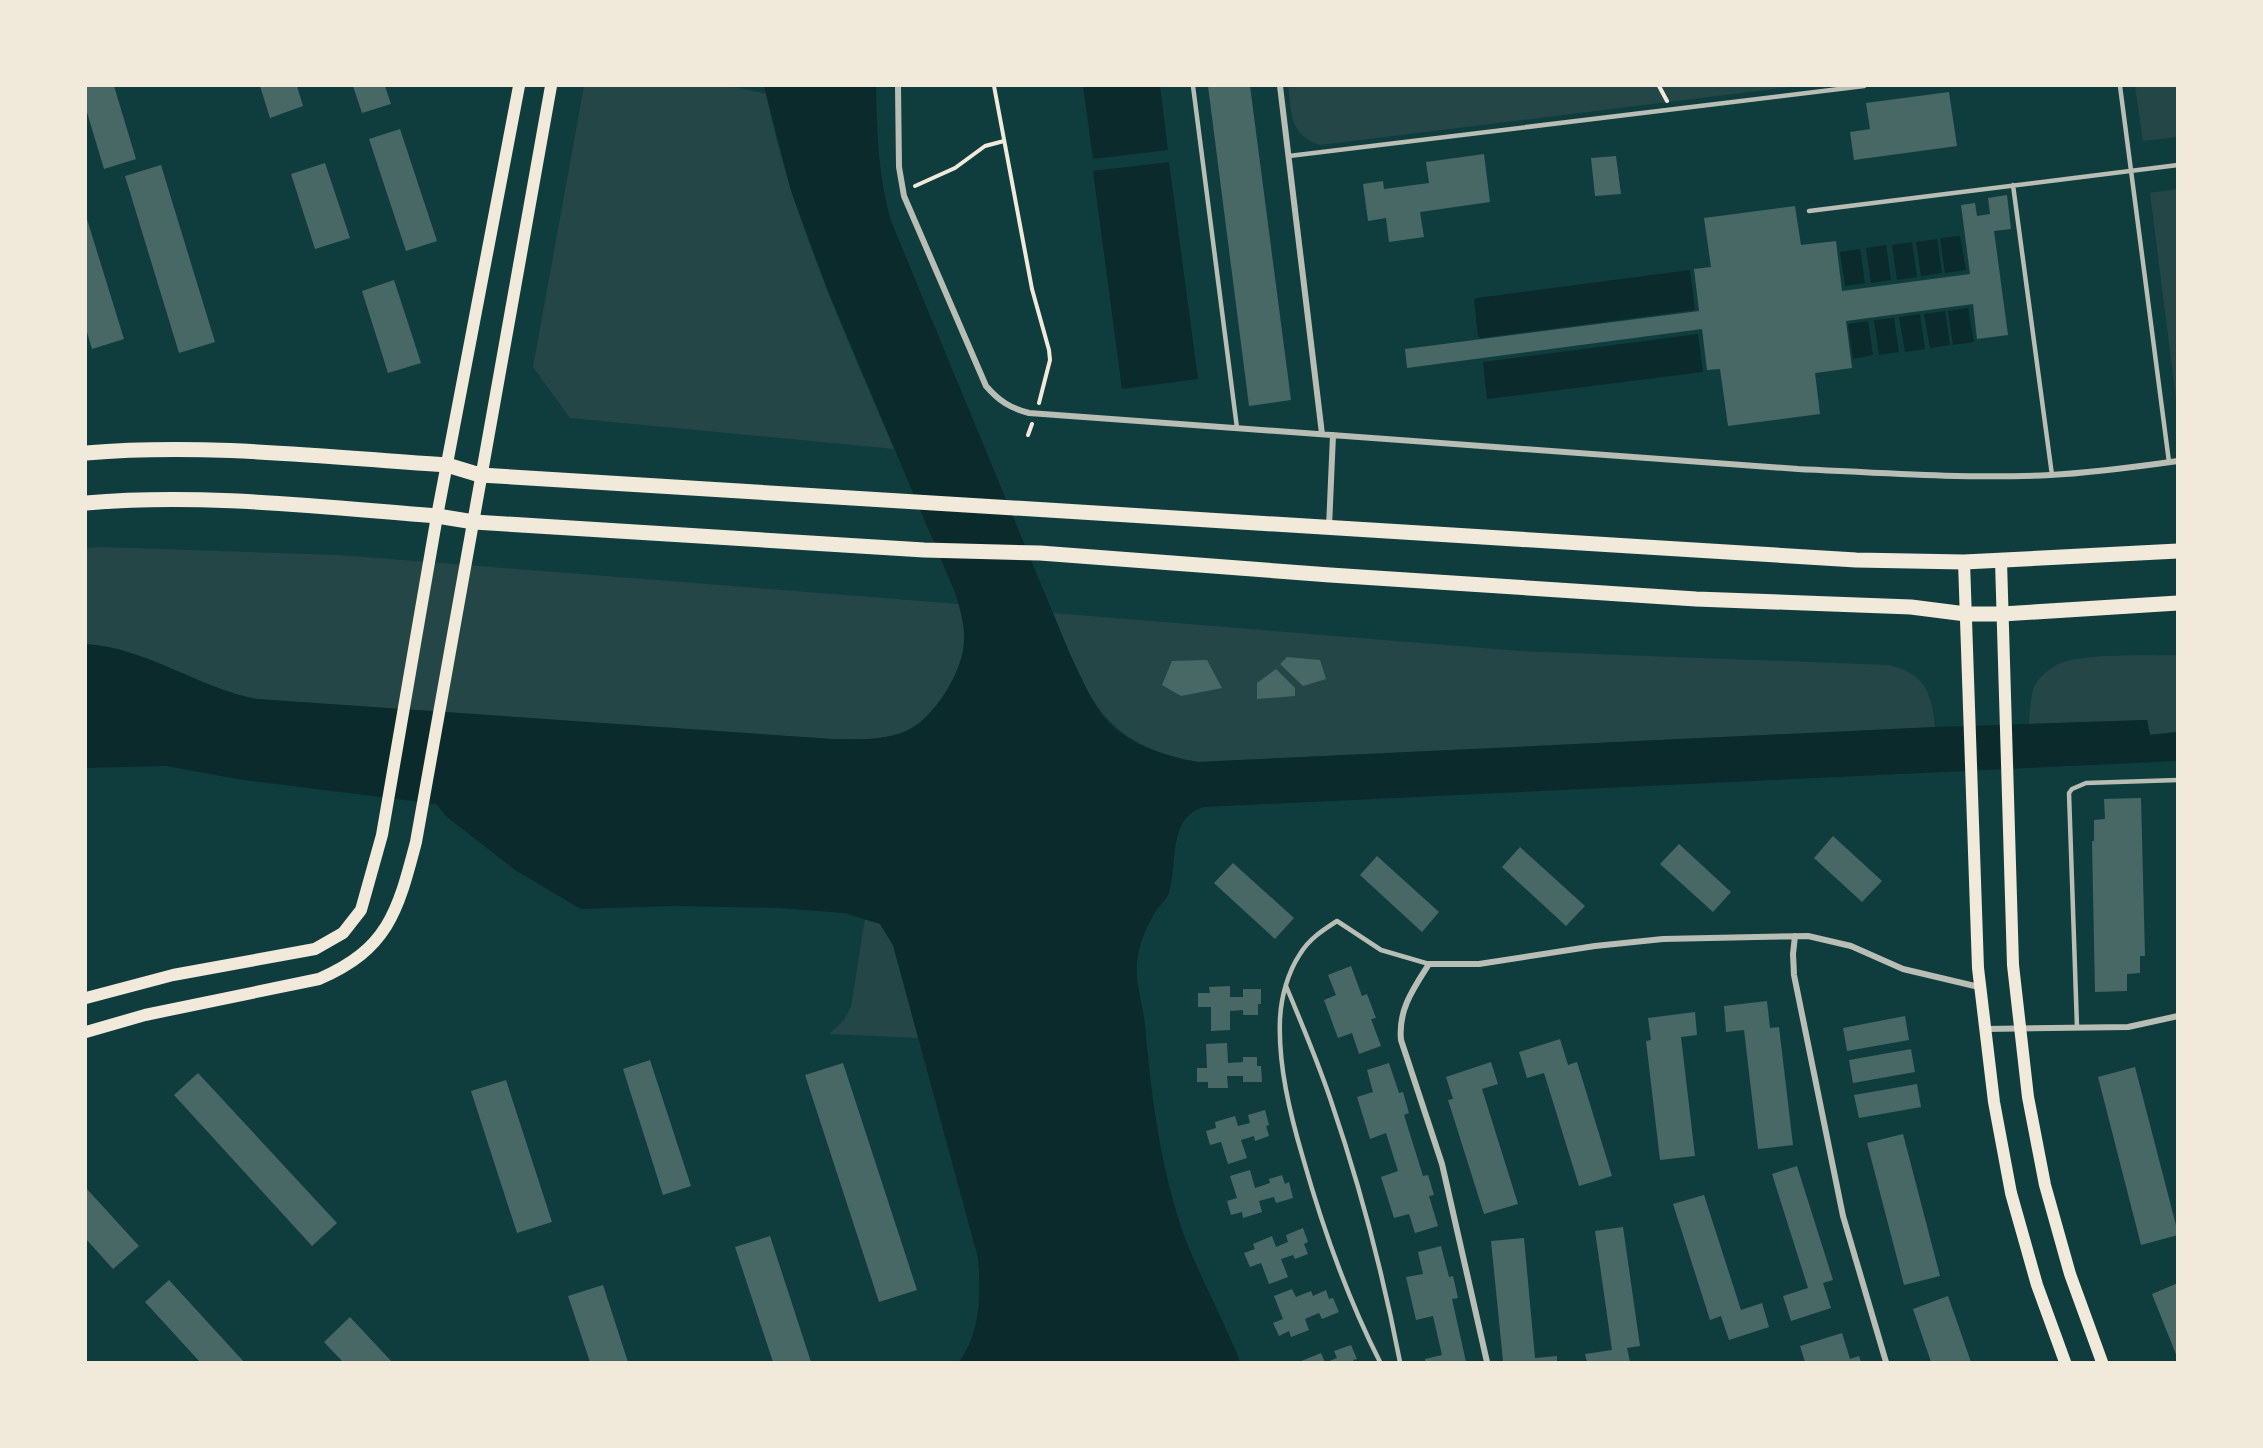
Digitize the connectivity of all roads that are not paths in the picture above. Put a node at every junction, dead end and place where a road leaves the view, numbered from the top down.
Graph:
1 (519, 86) edge
2 (551, 86) edge
3 (898, 86) edge
4 (1193, 86) edge
5 (1281, 86) edge
6 (1864, 86) edge
7 (2120, 86) edge
8 (1289, 156) junction
9 (2178, 165) edge
10 (2131, 171) junction
11 (2013, 185) junction
12 (1809, 211) dead end
13 (1237, 428) junction
14 (1322, 434) junction
15 (1333, 435) junction
16 (86, 453) edge
17 (2178, 461) edge
18 (2169, 462) junction
19 (447, 465) junction
20 (480, 475) junction
21 (2052, 475) junction
22 (86, 503) edge
23 (437, 516) junction
24 (474, 522) junction
25 (1329, 528) junction
26 (2178, 551) edge
27 (2001, 561) junction
28 (1964, 562) junction
29 (2178, 603) edge
30 (1966, 614) junction
31 (2002, 614) junction
32 (2178, 780) edge
33 (1795, 936) junction
34 (1429, 964) junction
35 (1286, 986) junction
36 (1979, 987) junction
37 (86, 998) edge
38 (2178, 1016) edge
39 (2020, 1027) junction
40 (2077, 1027) junction
41 (1985, 1029) junction
42 (86, 1032) edge
43 (1380, 1362) edge
44 (1400, 1362) edge
45 (1487, 1362) edge
46 (1886, 1362) edge
47 (2065, 1362) edge
48 (2102, 1362) edge

1 - 19 main road
2 - 20 main road
3 - 13 street
4 - 13 lane
5 - 8 street
6 - 8 lane
7 - 10 lane
8 - 14 street
9 - 10 lane
10 - 11 lane
10 - 18 lane
11 - 12 lane
11 - 21 lane
13 - 14 street
14 - 15 street
15 - 21 street
15 - 25 street
16 - 19 main road
17 - 18 street
18 - 21 street
19 - 20 main road
19 - 23 main road
20 - 24 main road
20 - 25 main road
22 - 23 main road
23 - 24 main road
23 - 37 main road
24 - 30 main road
24 - 42 main road
25 - 28 main road
26 - 27 main road
27 - 28 main road
27 - 31 main road
28 - 30 main road
29 - 31 main road
30 - 31 main road
30 - 36 main road
31 - 39 main road
32 - 40 lane
33 - 34 street
33 - 36 street
33 - 46 street
34 - 35 lane
34 - 45 street
35 - 43 lane
35 - 44 lane
36 - 41 main road
38 - 40 street
39 - 40 street
39 - 41 street
39 - 48 main road
41 - 47 main road

